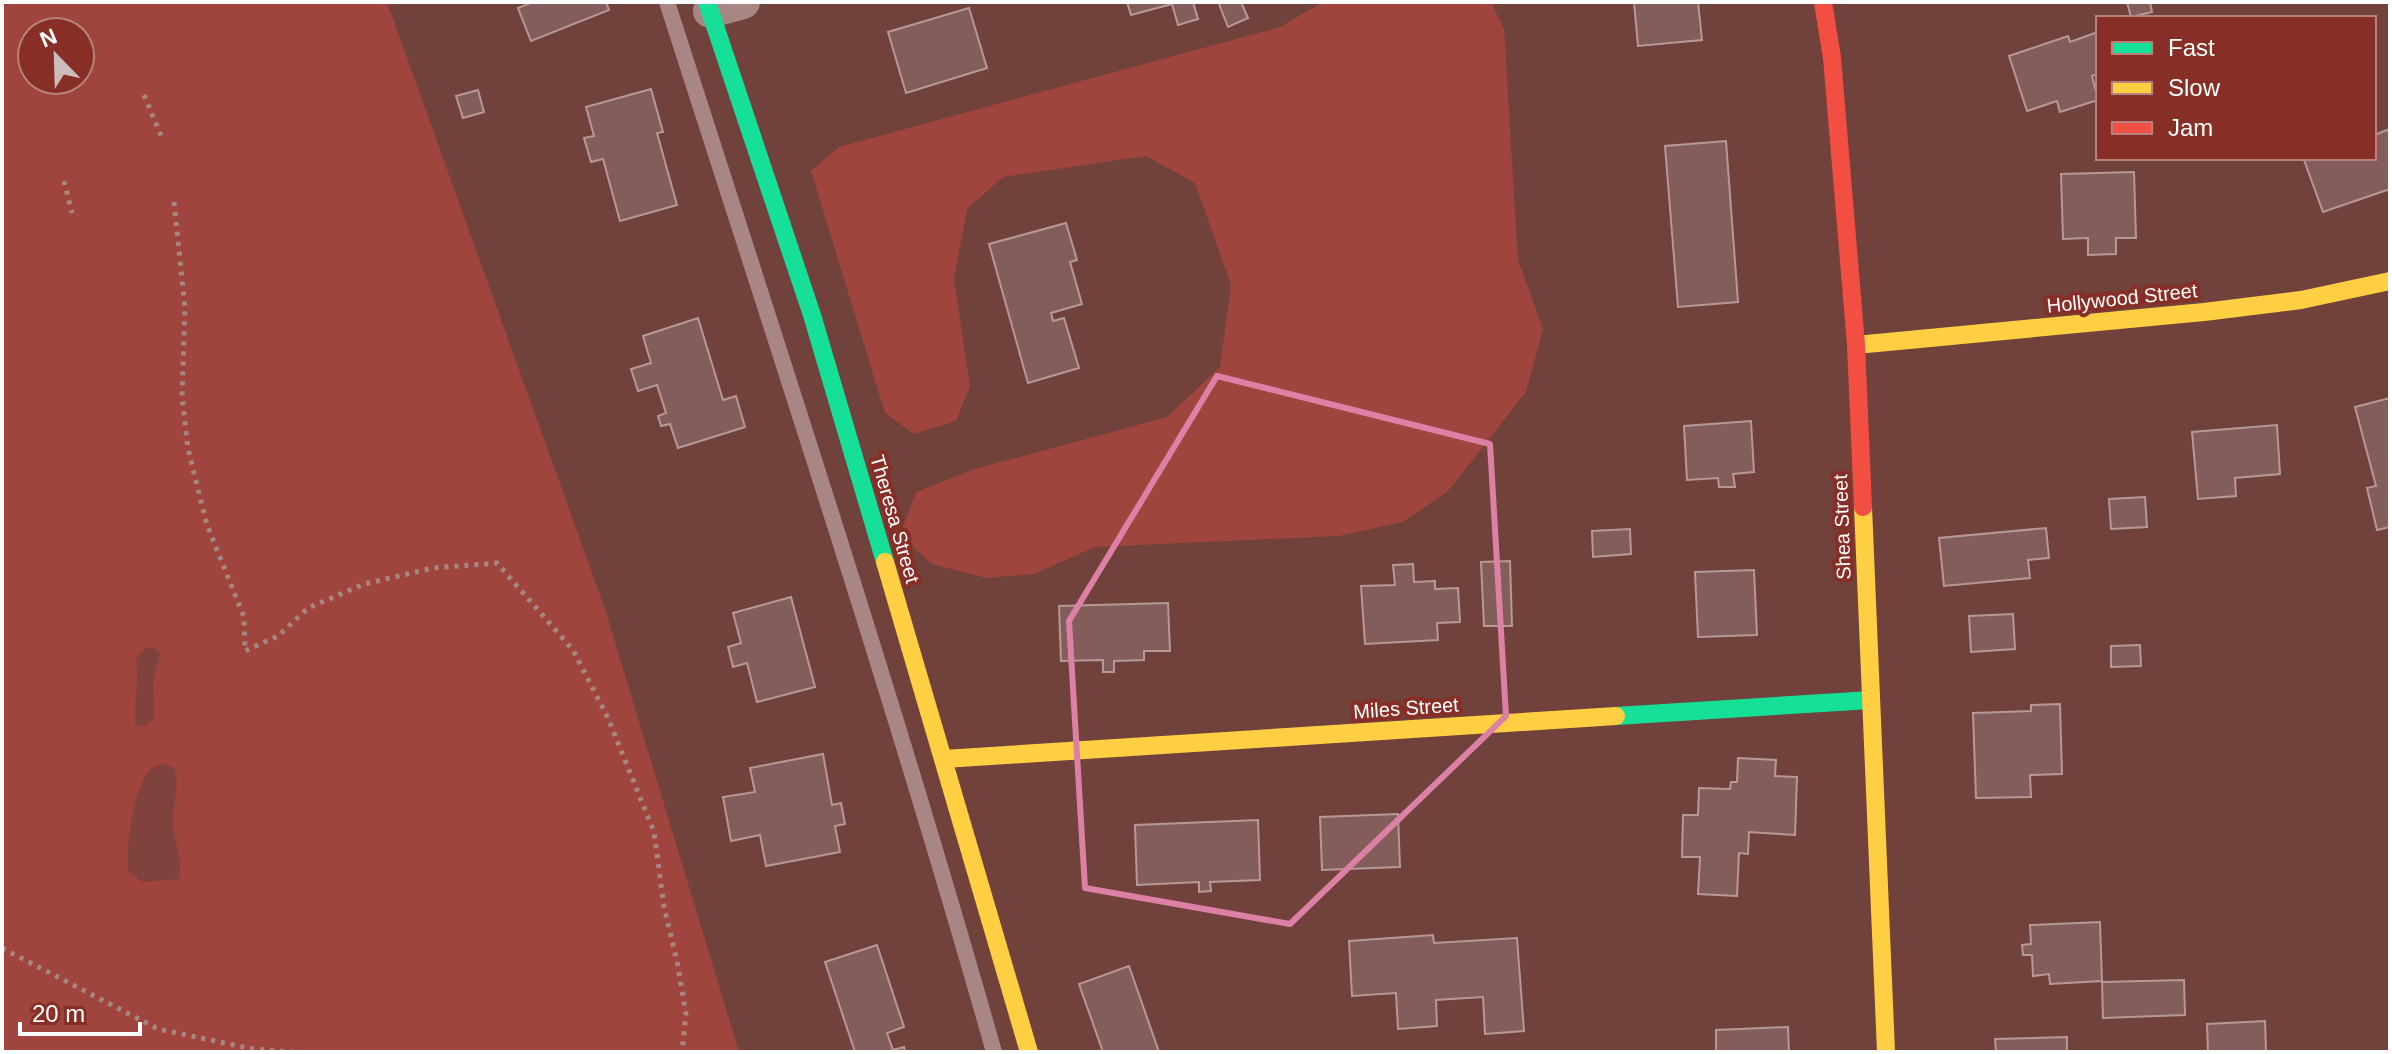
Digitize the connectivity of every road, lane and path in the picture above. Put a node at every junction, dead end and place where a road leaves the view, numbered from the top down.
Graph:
1 (667, 2) edge
2 (743, 2) edge
3 (1823, 2) edge
4 (708, 6) edge
5 (144, 95) dead end
6 (163, 140) dead end
7 (64, 181) dead end
8 (174, 202) dead end
9 (72, 213) dead end
10 (2390, 281) edge
11 (1856, 345) junction
12 (1871, 700) junction
13 (944, 759) junction
14 (2, 948) edge
15 (293, 1052) edge
16 (682, 1052) edge
17 (994, 1052) edge
18 (1029, 1052) edge
19 (1886, 1052) edge

1 - 17 lane
2 - 4 street
3 - 11 street, Shea Street
4 - 13 street, Theresa Street
5 - 6 path
7 - 9 path
8 - 16 path
10 - 11 street, Hollywood Street
11 - 12 street, Shea Street
12 - 13 street, Miles Street
12 - 19 street, Shea Street
13 - 18 street, Theresa Street
14 - 15 path

